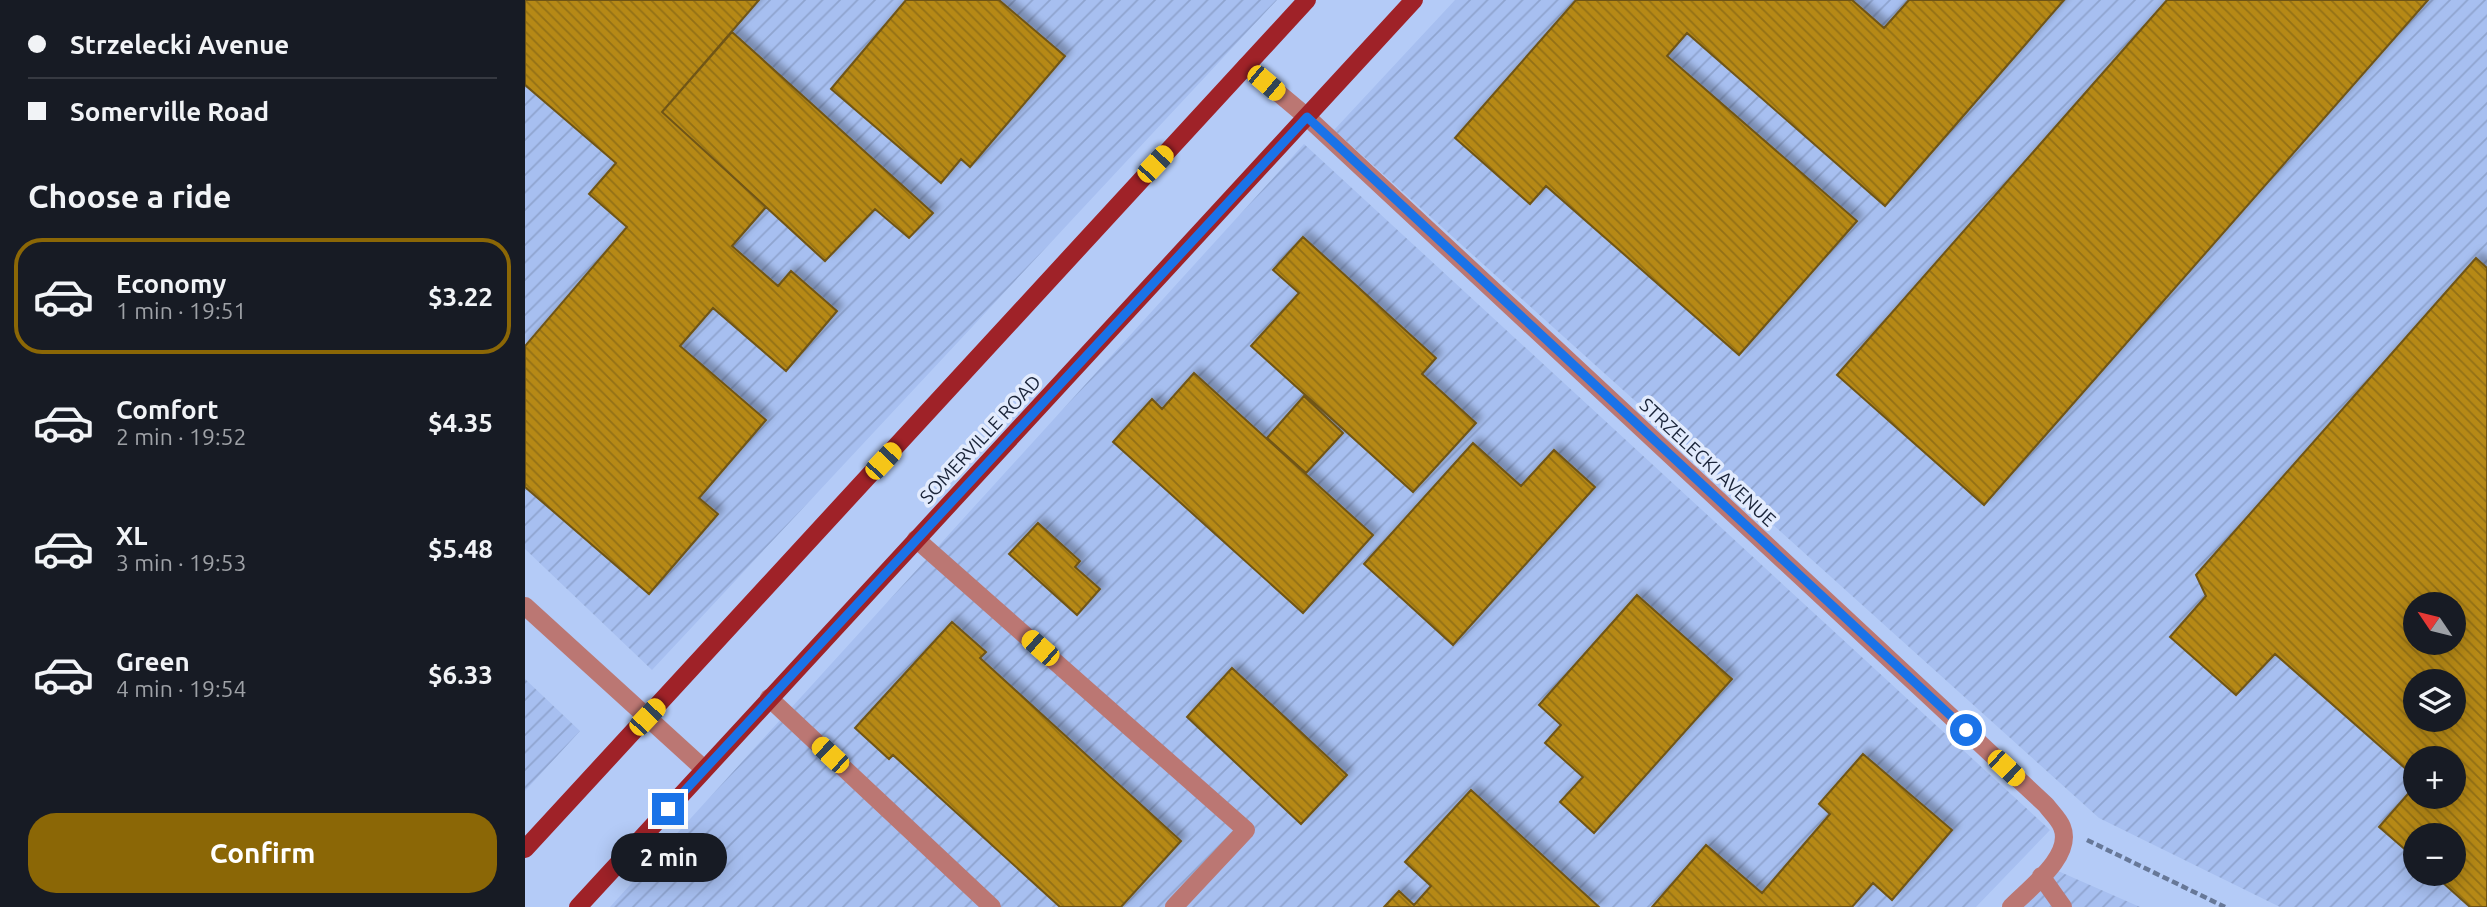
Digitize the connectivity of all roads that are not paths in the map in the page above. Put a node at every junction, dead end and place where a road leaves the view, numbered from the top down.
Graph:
1 (1307, 0) edge
2 (1414, 0) edge
3 (1246, 66) junction
4 (1307, 117) junction
5 (916, 539) junction
6 (525, 606) edge
7 (769, 698) junction
8 (647, 717) junction
9 (704, 769) junction
10 (525, 849) edge
11 (2041, 876) junction
12 (578, 907) edge
13 (992, 907) edge
14 (1174, 907) edge
15 (2011, 907) edge
16 (2063, 907) edge

1 - 3 main road
2 - 4 main road, SOMERVILLE ROAD
3 - 4 street, STRZELECKI AVENUE
3 - 8 main road
4 - 5 main road, SOMERVILLE ROAD
4 - 11 street, STRZELECKI AVENUE
5 - 7 main road, SOMERVILLE ROAD
5 - 14 street
6 - 8 street
7 - 9 main road, SOMERVILLE ROAD
7 - 13 street
8 - 9 street
8 - 10 main road
9 - 12 main road, SOMERVILLE ROAD
11 - 15 street
11 - 16 street

